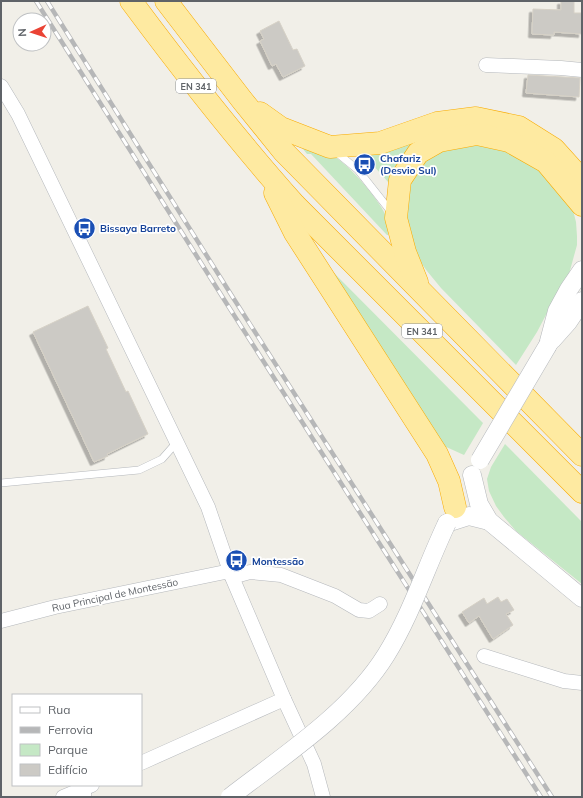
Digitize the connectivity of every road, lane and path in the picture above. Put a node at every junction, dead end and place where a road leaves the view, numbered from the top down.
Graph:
1 (131, 1) edge
2 (166, 1) edge
3 (486, 65) dead end
4 (582, 70) edge
5 (1, 86) edge
6 (242, 100) junction
7 (330, 147) junction
8 (263, 169) junction
9 (582, 180) edge
10 (582, 205) edge
11 (396, 218) junction
12 (582, 270) edge
13 (422, 294) junction
14 (582, 301) edge
15 (548, 345) junction
16 (177, 442) junction
17 (582, 455) edge
18 (476, 468) junction
19 (1, 483) edge
20 (582, 492) edge
21 (479, 504) junction
22 (451, 515) junction
23 (489, 521) junction
24 (231, 574) junction
25 (582, 598) edge
26 (380, 604) dead end
27 (1, 621) edge
28 (484, 656) dead end
29 (582, 683) edge
30 (284, 699) junction
31 (142, 763) edge
32 (85, 790) edge
33 (63, 797) edge
34 (230, 797) edge
35 (323, 797) edge

1 - 8 highway, EN 341
2 - 6 highway, EN 341
3 - 4 street
5 - 16 street
6 - 7 highway
6 - 13 highway, EN 341
7 - 9 highway
7 - 11 lane
8 - 20 highway, EN 341
8 - 22 highway
10 - 11 highway
11 - 13 highway
12 - 15 street
13 - 17 highway, EN 341
14 - 15 street
15 - 18 street, bridge
16 - 19 lane
16 - 24 street
18 - 21 street
18 - 22 street
21 - 22 street
21 - 23 street
22 - 23 street
22 - 34 street, bridge
23 - 25 street
24 - 26 street, Rua Principal de Montessão
24 - 27 street, Rua Principal de Montessão
24 - 30 street
28 - 29 street
30 - 31 street
30 - 35 street
32 - 33 street

